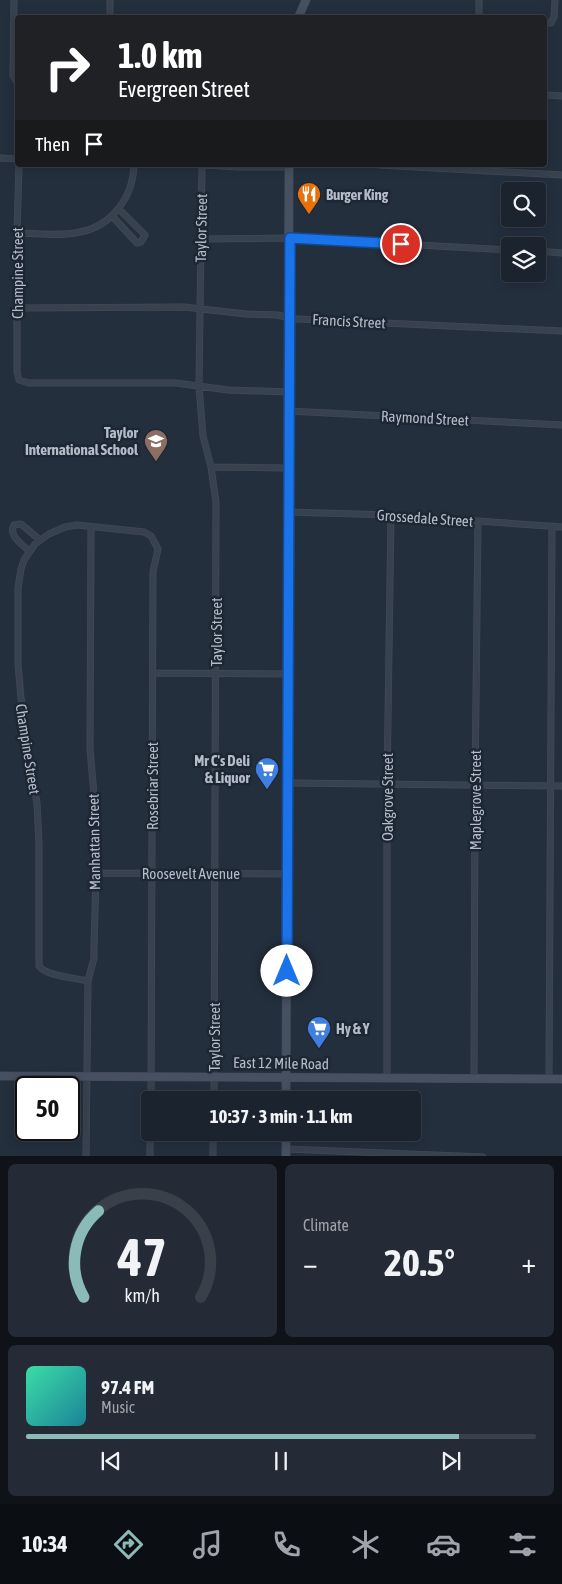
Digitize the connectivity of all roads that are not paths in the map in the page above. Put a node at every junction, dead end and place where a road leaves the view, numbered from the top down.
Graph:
1 (14, 0) edge
2 (110, 0) edge
3 (306, 0) edge
4 (479, 0) edge
5 (558, 4) edge
6 (110, 15) edge
7 (299, 15) edge
8 (479, 15) edge
9 (547, 23) edge
10 (15, 79) edge
11 (547, 95) edge
12 (562, 96) edge
13 (0, 158) edge
14 (15, 158) edge
15 (19, 167) edge
16 (134, 167) edge
17 (203, 167) edge
18 (290, 167) edge
19 (416, 167) edge
20 (562, 175) edge
21 (119, 209) junction
22 (112, 216) junction
23 (17, 233) junction
24 (290, 238) junction
25 (200, 239) junction
26 (501, 250) edge
27 (546, 251) edge
28 (562, 252) edge
29 (17, 308) junction
30 (200, 308) junction
31 (288, 317) junction
32 (562, 331) edge
33 (199, 386) junction
34 (288, 392) junction
35 (288, 411) junction
36 (562, 425) edge
37 (211, 468) junction
38 (288, 468) junction
39 (288, 512) junction
40 (391, 516) junction
41 (478, 522) junction
42 (552, 526) junction
43 (562, 527) edge
44 (91, 528) junction
45 (40, 540) junction
46 (29, 551) junction
47 (153, 673) junction
48 (216, 674) junction
49 (288, 674) junction
50 (288, 783) junction
51 (387, 784) junction
52 (474, 786) junction
53 (550, 786) junction
54 (562, 786) edge
55 (96, 873) junction
56 (152, 873) junction
57 (215, 873) junction
58 (287, 874) junction
59 (88, 981) junction
60 (0, 1076) edge
61 (88, 1076) junction
62 (151, 1076) junction
63 (214, 1076) junction
64 (286, 1077) junction
65 (387, 1078) junction
66 (474, 1078) junction
67 (549, 1079) junction
68 (562, 1079) edge
69 (151, 1091) edge
70 (214, 1091) edge
71 (286, 1091) edge
72 (150, 1141) edge
73 (213, 1141) edge
74 (286, 1153) edge
75 (365, 1154) edge
76 (86, 1156) edge
77 (150, 1156) edge
78 (213, 1156) edge
79 (483, 1156) edge

1 - 10 street
2 - 6 street
3 - 7 main road
4 - 8 street
5 - 9 street
11 - 12 street
13 - 14 street
15 - 23 street, Champine Street
16 - 21 street
17 - 25 street, Taylor Street
18 - 24 main road
19 - 20 street
21 - 22 street
21 - 22 street
22 - 23 street
23 - 29 street, Champine Street
24 - 25 street
24 - 26 street
24 - 31 main road
25 - 30 street, Taylor Street
27 - 28 street
29 - 30 street, Francis Street
29 - 33 street, Champine Street
30 - 31 street, Francis Street
30 - 33 street, Taylor Street
31 - 32 street, Francis Street
31 - 34 main road
33 - 34 street
33 - 37 street, Taylor Street
34 - 35 main road
35 - 36 street, Raymond Street
35 - 38 main road
37 - 38 street
37 - 48 street, Taylor Street
38 - 39 main road
39 - 40 street, Grossedale Street
39 - 49 main road
40 - 41 street, Grossedale Street
40 - 51 street, Oakgrove Street
41 - 42 street, Grossedale Street
41 - 52 street, Maplegrove Street
42 - 43 street, Grossedale Street
42 - 53 street
44 - 45 street, Champine Street
44 - 47 street, Rosebriar Street
44 - 55 street, Manhattan Street
45 - 46 street, Champine Street
45 - 46 street
46 - 59 street, Champine Street
47 - 48 street
47 - 56 street, Rosebriar Street
48 - 49 street
48 - 57 street, Taylor Street
49 - 50 main road
50 - 51 street
50 - 58 main road
51 - 52 street
51 - 65 street, Oakgrove Street
52 - 53 street
52 - 66 street, Maplegrove Street
53 - 54 street
53 - 67 street
55 - 56 street, Roosevelt Avenue
55 - 59 street, Manhattan Street
56 - 57 street, Roosevelt Avenue
56 - 62 street, Rosebriar Street
57 - 58 street, Roosevelt Avenue
57 - 63 street, Taylor Street
58 - 64 main road
59 - 61 street, Manhattan Street
60 - 61 main road, East 12 Mile Road
61 - 62 main road, East 12 Mile Road
61 - 76 street, Manhattan Street
62 - 63 main road, East 12 Mile Road
62 - 69 street, Rosebriar Street
63 - 64 main road, East 12 Mile Road
63 - 70 street, Taylor Street
64 - 65 main road, East 12 Mile Road
64 - 71 main road
65 - 66 main road, East 12 Mile Road
66 - 67 main road, East 12 Mile Road
67 - 68 main road, East 12 Mile Road
72 - 77 street
73 - 78 street
74 - 75 street
75 - 79 street

